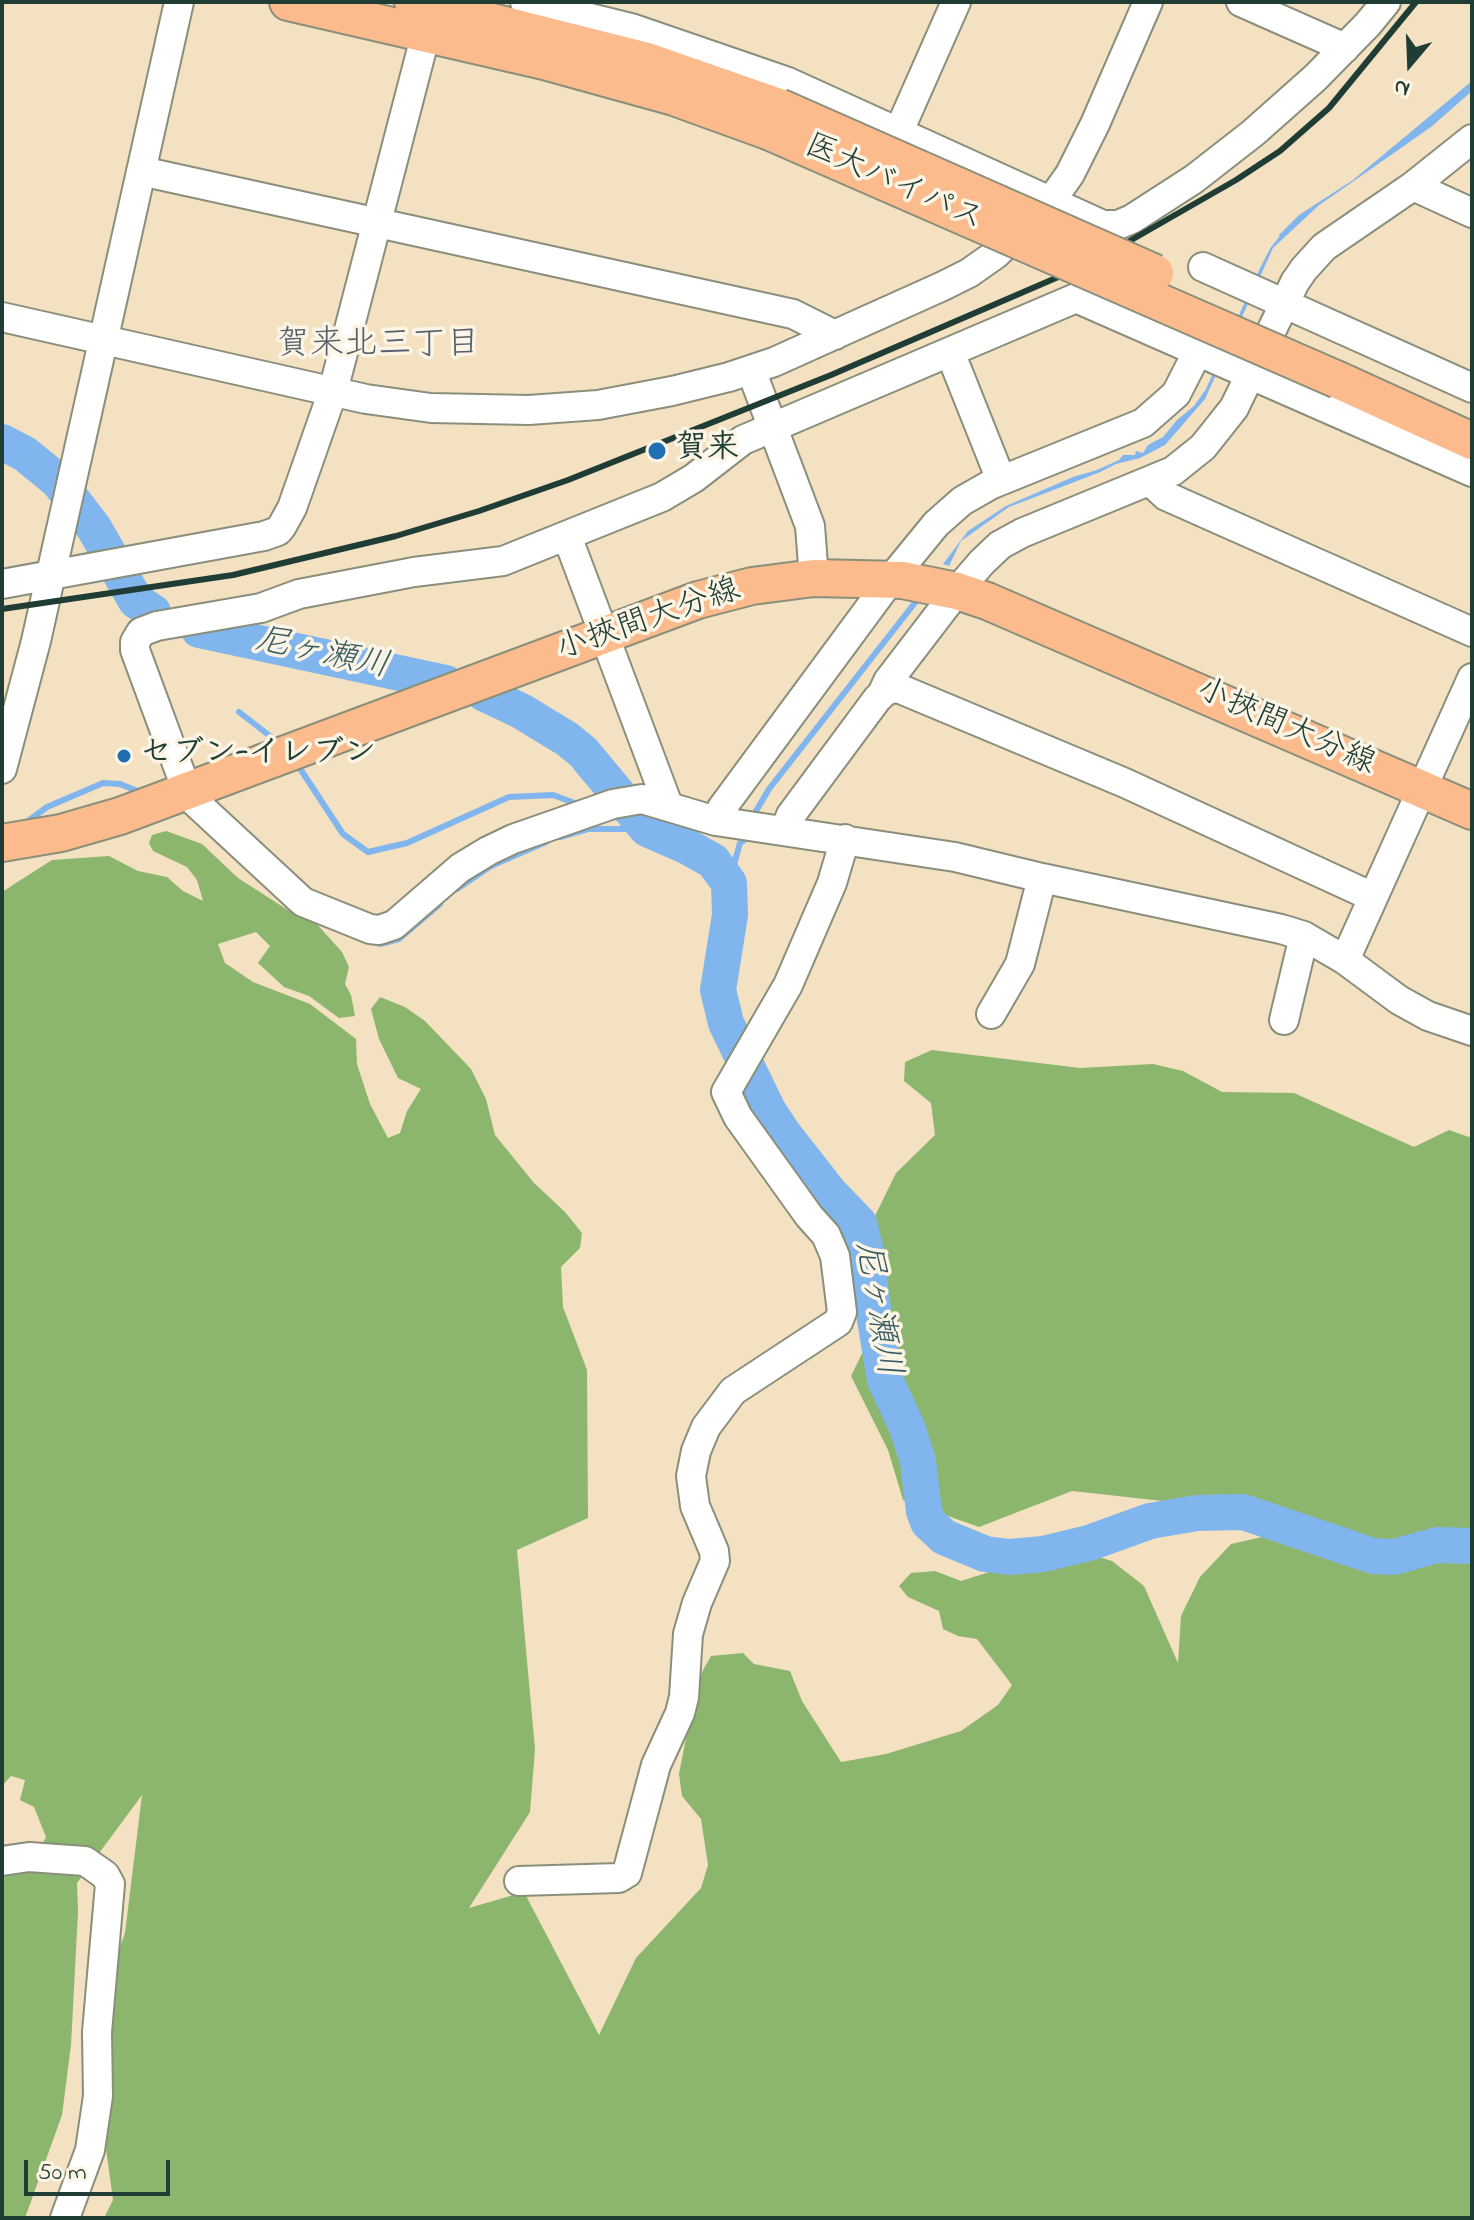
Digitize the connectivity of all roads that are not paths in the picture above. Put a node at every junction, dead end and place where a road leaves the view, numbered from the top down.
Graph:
1 (179, 2) edge
2 (288, 2) edge
3 (525, 2) edge
4 (956, 2) edge
5 (1148, 2) edge
6 (1241, 2) edge
7 (1386, 2) edge
8 (426, 11) edge
9 (1345, 48) junction
10 (899, 131) junction
11 (1472, 139) edge
12 (141, 171) junction
13 (1413, 186) junction
14 (1051, 201) junction
15 (1472, 213) edge
16 (377, 223) junction
17 (1203, 267) dead end
18 (1286, 302) junction
19 (2, 317) edge
20 (835, 335) junction
21 (103, 339) junction
22 (1198, 351) junction
23 (950, 352) junction
24 (751, 370) junction
25 (1342, 370) junction
26 (1252, 374) junction
27 (1472, 388) edge
28 (333, 391) junction
29 (1472, 416) edge
30 (773, 428) junction
31 (1472, 441) edge
32 (1472, 472) edge
33 (1001, 480) junction
34 (1151, 482) junction
35 (567, 536) junction
36 (50, 576) junction
37 (814, 578) junction
38 (2, 584) edge
39 (927, 585) junction
40 (1472, 632) edge
41 (603, 635) junction
42 (1472, 678) edge
43 (882, 694) junction
44 (2, 769) edge
45 (1423, 789) junction
46 (187, 791) junction
47 (668, 805) junction
48 (1472, 811) edge
49 (750, 825) junction
50 (845, 839) junction
51 (2, 843) edge
52 (1042, 878) junction
53 (1373, 897) junction
54 (1304, 936) junction
55 (1345, 960) junction
56 (991, 1014) dead end
57 (1284, 1020) dead end
58 (1472, 1031) edge
59 (2, 1861) edge
60 (519, 1881) dead end
61 (65, 2218) edge

1 - 12 street
2 - 8 main road, 医大バイパス
3 - 10 street
4 - 10 street
5 - 14 street
6 - 9 street
7 - 9 street
8 - 16 street
8 - 25 main road, 医大バイパス, bridge
9 - 14 street
10 - 14 street
11 - 13 street
12 - 16 street
12 - 21 street
13 - 15 street
13 - 18 street
14 - 20 street
16 - 20 street
16 - 28 street
17 - 18 street
18 - 26 street
18 - 27 street
19 - 21 street
20 - 24 street
21 - 28 street
21 - 36 street
22 - 23 street
22 - 26 street
22 - 33 street
23 - 30 street
23 - 33 street
24 - 28 street
24 - 30 street
25 - 29 main road, 医大バイパス
25 - 31 main road, 医大バイパス
26 - 32 street
26 - 34 street
28 - 36 street
30 - 35 street
30 - 37 street
33 - 39 street
34 - 39 street
34 - 40 street
35 - 41 street
35 - 46 street
36 - 38 street
36 - 44 street
37 - 39 main road, 小挾間大分線
37 - 41 main road, 小挾間大分線
39 - 43 street
39 - 45 main road, 小挾間大分線
39 - 49 street
41 - 46 main road, 小挾間大分線
41 - 47 street
42 - 45 street
43 - 49 street
43 - 53 street
45 - 48 main road, 小挾間大分線
45 - 53 street
46 - 47 street
46 - 51 main road, 小挾間大分線
47 - 49 street
49 - 50 street
50 - 52 street
50 - 60 street
52 - 54 street
52 - 56 street
53 - 55 street
54 - 55 street
54 - 57 street
55 - 58 street
59 - 61 street

